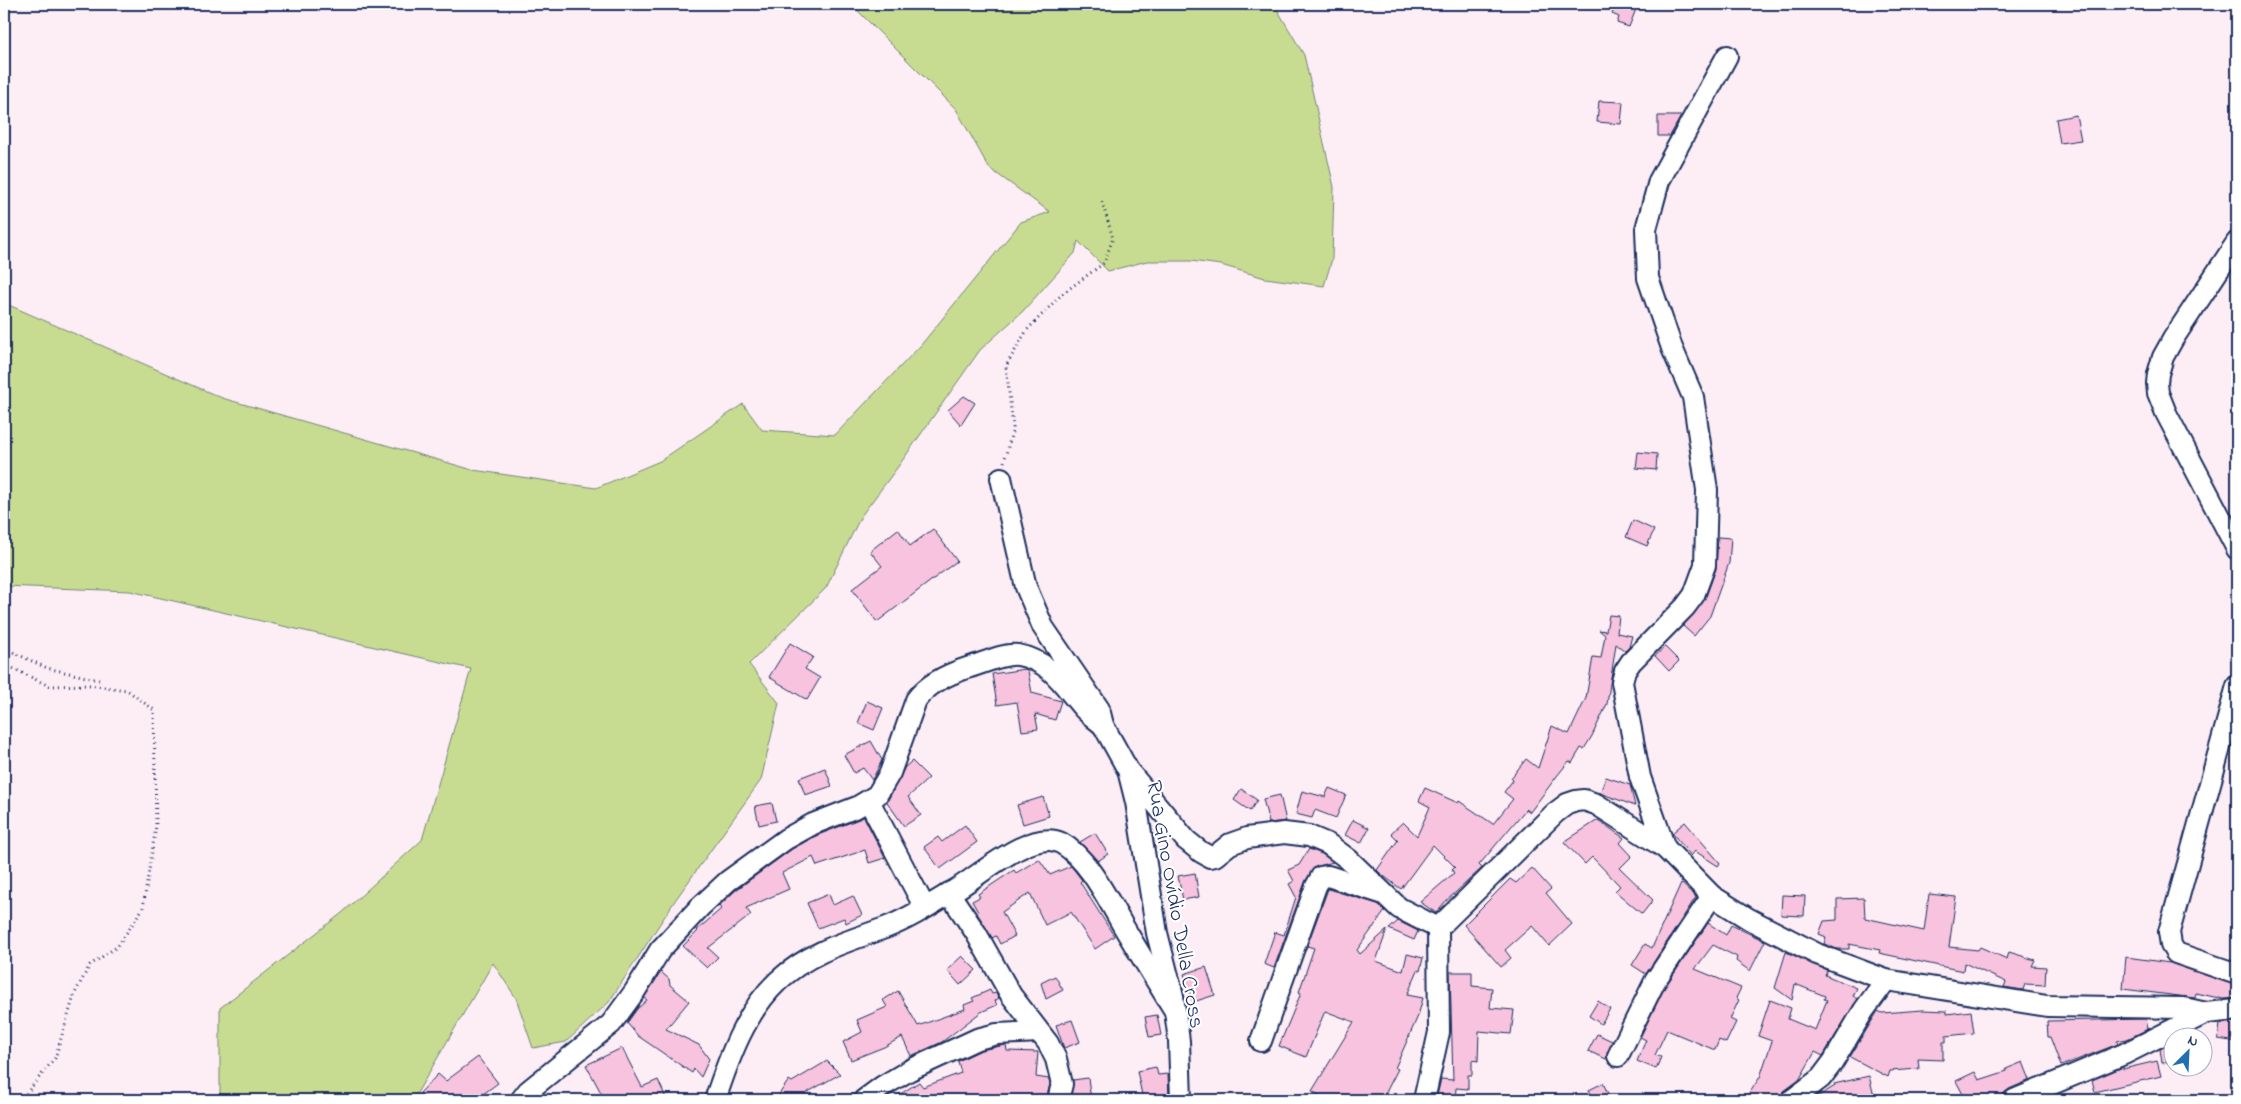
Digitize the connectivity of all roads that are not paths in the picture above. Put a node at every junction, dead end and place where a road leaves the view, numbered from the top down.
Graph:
1 (1727, 56) dead end
2 (2237, 242) edge
3 (1001, 478) road end
4 (2237, 549) edge
5 (2237, 686) edge
6 (1103, 725) junction
7 (1128, 770) junction
8 (869, 801) junction
9 (1665, 848) junction
10 (950, 894) junction
11 (1383, 894) junction
12 (1712, 896) junction
13 (925, 908) junction
14 (1438, 928) junction
15 (2237, 974) edge
16 (1886, 980) junction
17 (2237, 1010) edge
18 (1175, 1011) junction
19 (2206, 1013) junction
20 (1039, 1032) junction
21 (1261, 1041) dead end
22 (1618, 1056) dead end
23 (521, 1100) edge
24 (715, 1100) edge
25 (864, 1100) edge
26 (1058, 1100) edge
27 (1181, 1100) edge
28 (1424, 1100) edge
29 (1792, 1100) edge
30 (2014, 1100) edge

1 - 9 street
2 - 4 street
3 - 6 street, Rua Gino Ovídio Della Cross
5 - 15 street
6 - 7 street, Rua Gino Ovídio Della Cross
6 - 8 street
7 - 11 street
7 - 18 street, Rua Gino Ovídio Della Cross
8 - 13 street
8 - 23 street
9 - 12 street
9 - 14 street
10 - 13 street
10 - 18 street
10 - 20 street
11 - 14 street
11 - 21 street
12 - 16 street
12 - 22 street
13 - 24 street
14 - 28 street
16 - 19 street
16 - 29 street
17 - 19 street
18 - 27 street, Rua Gino Ovídio Della Cross
19 - 30 street
20 - 25 street
20 - 26 street

